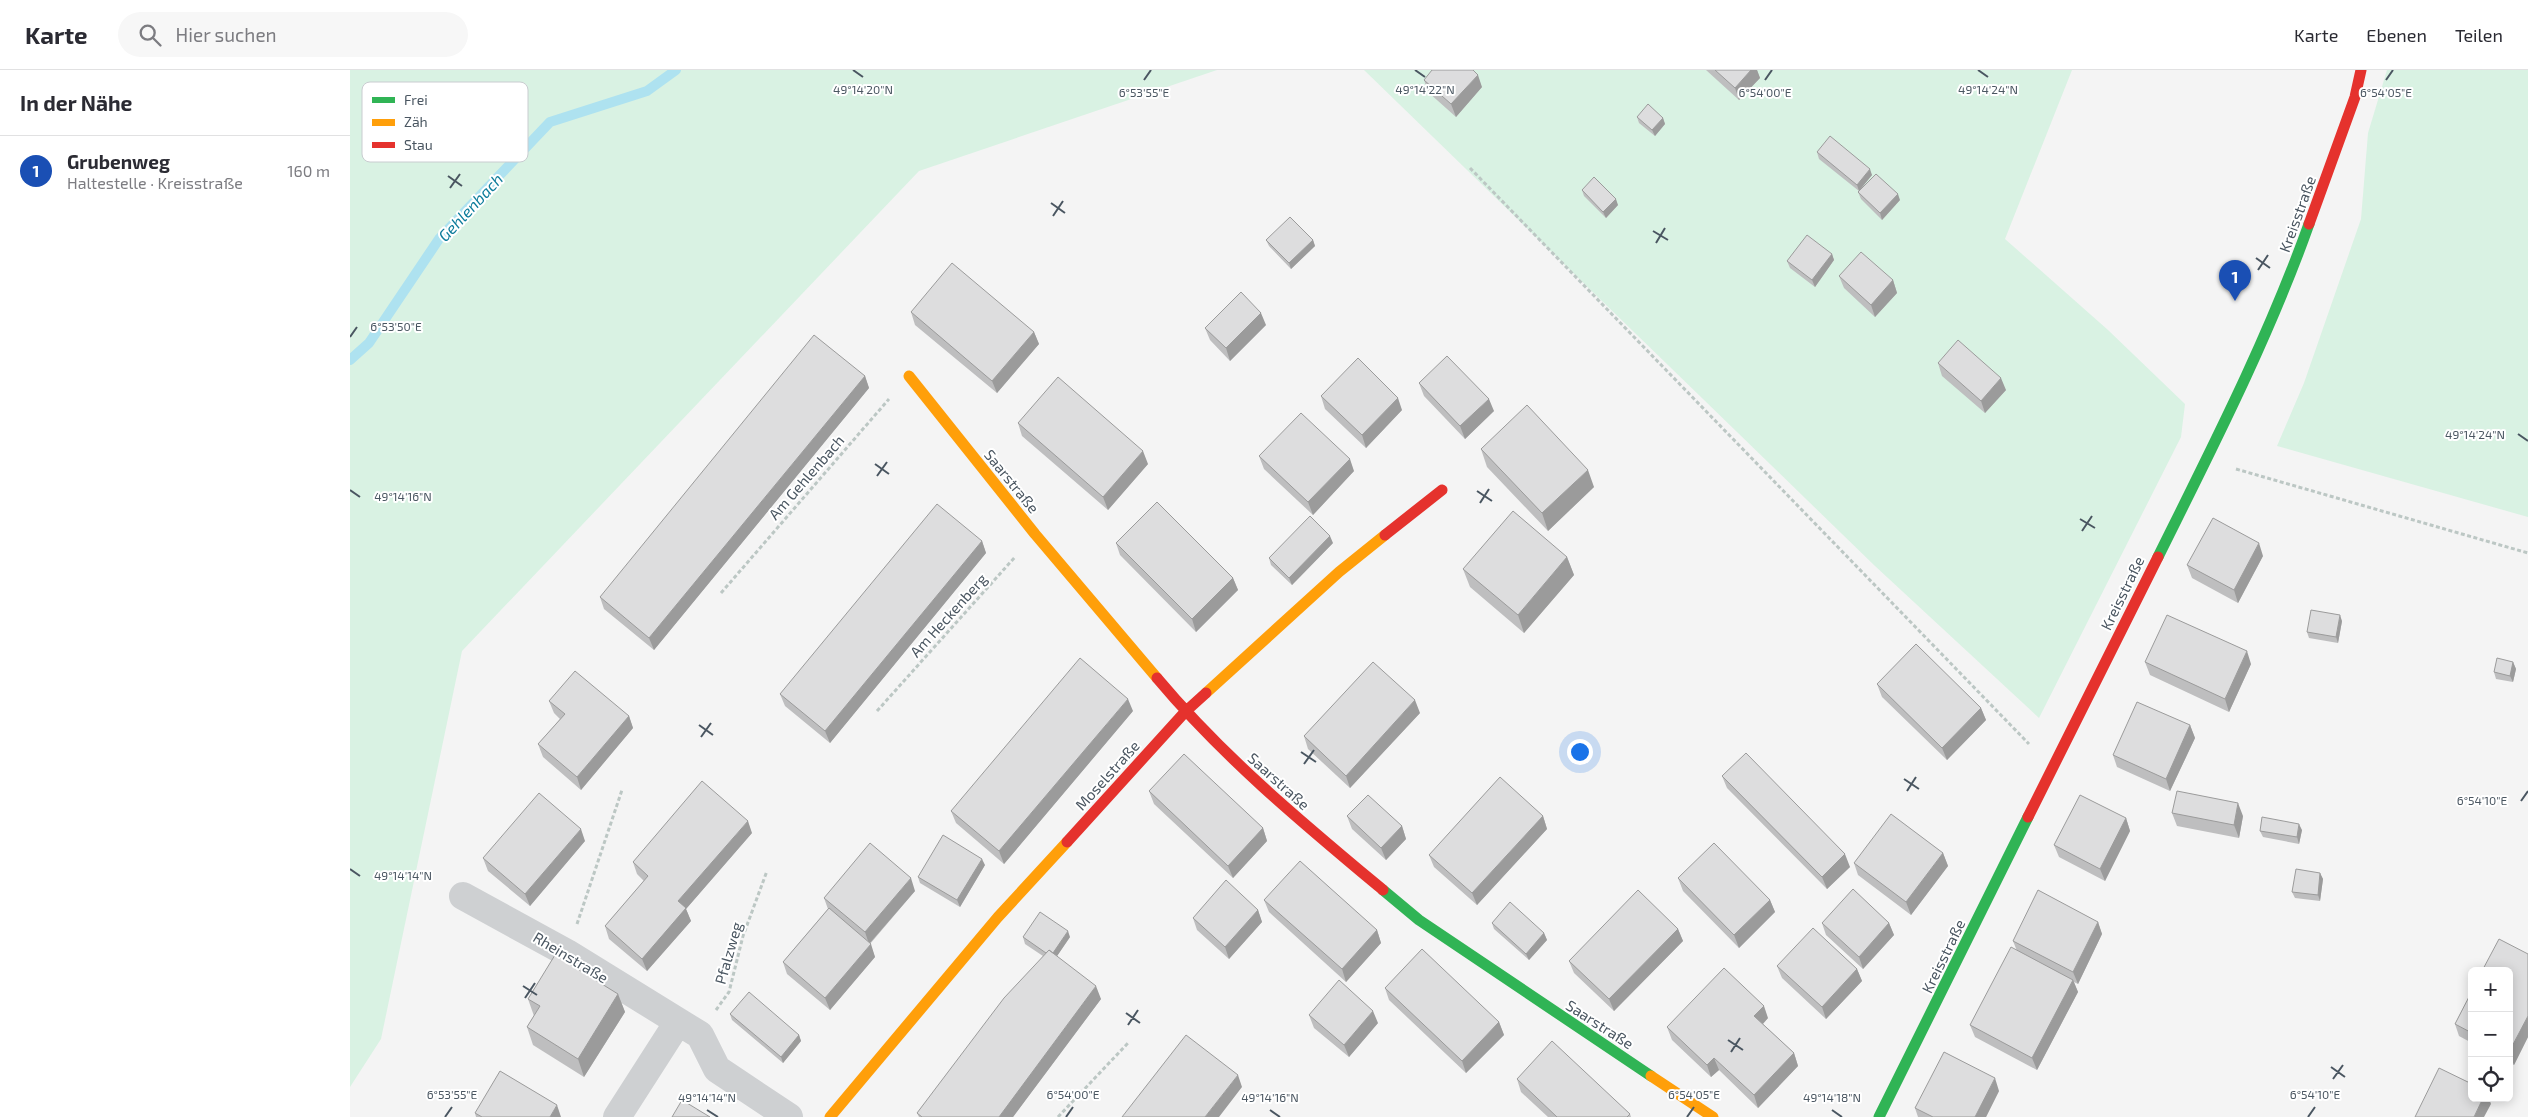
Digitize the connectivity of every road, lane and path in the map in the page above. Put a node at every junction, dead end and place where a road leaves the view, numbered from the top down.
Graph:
1 (2361, 70) edge
2 (1470, 168) dead end
3 (909, 376) joint
4 (2204, 459) junction
5 (1442, 490) dead end
6 (1035, 534) junction
7 (2528, 552) edge
8 (721, 593) dead end
9 (877, 711) dead end
10 (1184, 712) junction
11 (2053, 769) junction
12 (622, 790) dead end
13 (767, 870) dead end
14 (463, 896) dead end
15 (567, 953) junction
16 (689, 1029) junction
17 (1128, 1043) dead end
18 (617, 1117) edge
19 (790, 1117) edge
20 (830, 1117) edge
21 (1058, 1117) edge
22 (1713, 1117) edge
23 (1879, 1117) edge

1 - 4 street, Kreisstraße
2 - 11 path
3 - 6 street, Saarstraße
3 - 8 path, Am Gehlenbach
4 - 7 path
4 - 11 street, Kreisstraße
5 - 10 street, Moselstraße
6 - 9 path, Am Heckenberg
6 - 10 street, Saarstraße
10 - 20 street, Moselstraße
10 - 22 street, Saarstraße
11 - 23 street, Kreisstraße
12 - 15 path
13 - 16 path, Pfalzweg
14 - 15 street, Rheinstraße
15 - 16 street, Rheinstraße
16 - 18 street
16 - 19 street
17 - 21 path

